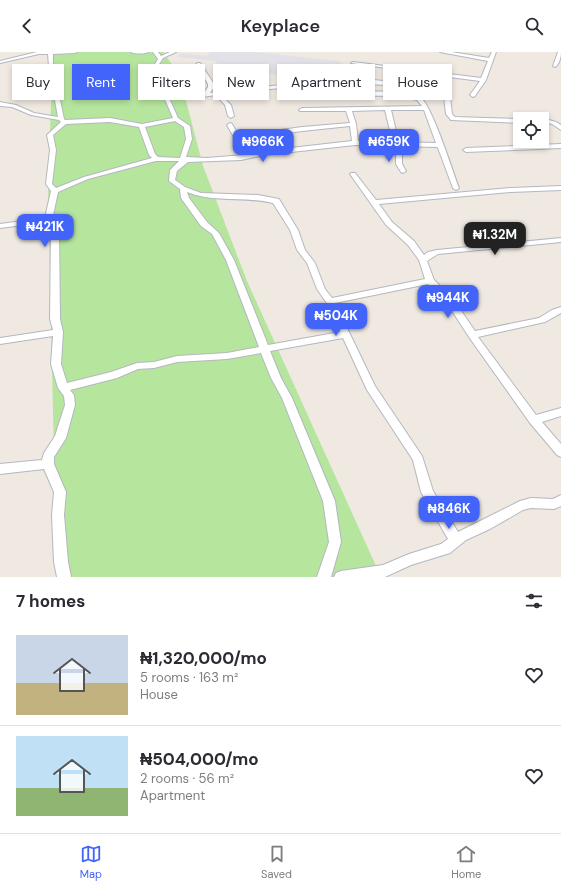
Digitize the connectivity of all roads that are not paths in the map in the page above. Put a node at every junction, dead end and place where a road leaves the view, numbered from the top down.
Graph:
1 (50, 52) edge
2 (75, 52) edge
3 (133, 52) edge
4 (146, 52) edge
5 (155, 52) edge
6 (174, 52) edge
7 (442, 52) edge
8 (494, 52) edge
9 (560, 52) edge
10 (160, 57) junction
11 (491, 60) junction
12 (0, 62) edge
13 (353, 63) dead end
14 (158, 64) edge
15 (556, 66) dead end
16 (383, 67) edge
17 (205, 75) edge
18 (452, 76) edge
19 (483, 80) junction
20 (383, 83) edge
21 (213, 93) edge
22 (206, 94) joint
23 (383, 94) edge
24 (473, 95) dead end
25 (168, 100) edge
26 (223, 100) edge
27 (420, 100) edge
28 (448, 100) edge
29 (0, 104) edge
30 (426, 108) junction
31 (302, 110) dead end
32 (349, 110) junction
33 (388, 110) junction
34 (231, 116) dead end
35 (176, 119) junction
36 (513, 120) edge
37 (65, 122) junction
38 (549, 122) edge
39 (353, 124) junction
40 (230, 125) dead end
41 (142, 126) junction
42 (561, 128) edge
43 (239, 138) junction
44 (355, 143) junction
45 (390, 144) junction
46 (561, 146) edge
47 (441, 147) junction
48 (466, 150) dead end
49 (248, 157) junction
50 (156, 159) junction
51 (186, 159) junction
52 (403, 171) dead end
53 (353, 174) dead end
54 (182, 188) junction
55 (456, 188) dead end
56 (561, 188) edge
57 (54, 191) junction
58 (374, 202) junction
59 (48, 220) junction
60 (0, 226) edge
61 (561, 240) edge
62 (423, 260) junction
63 (430, 281) junction
64 (330, 301) junction
65 (561, 310) edge
66 (58, 332) junction
67 (346, 334) junction
68 (472, 335) junction
69 (0, 341) edge
70 (266, 350) junction
71 (63, 388) junction
72 (561, 412) edge
73 (534, 420) junction
74 (561, 452) edge
75 (48, 464) junction
76 (0, 469) edge
77 (559, 505) edge
78 (456, 540) junction
79 (64, 577) edge
80 (324, 577) edge
81 (341, 577) edge

1 - 2 street
1 - 12 street
1 - 37 street
3 - 4 street
5 - 10 street
6 - 10 street
7 - 11 street
8 - 11 street
9 - 15 street
10 - 14 street
11 - 19 street
13 - 16 street
17 - 22 street
18 - 19 street
19 - 24 street
20 - 23 street
21 - 22 street
25 - 35 street
26 - 34 street
27 - 30 street
28 - 36 street
29 - 37 street
30 - 33 street
30 - 47 street
31 - 32 street
32 - 33 street
32 - 39 street
33 - 45 street
35 - 41 street
35 - 51 street
37 - 41 street
37 - 57 street
38 - 42 street
39 - 43 street
39 - 44 street
40 - 43 street
41 - 50 street
43 - 49 street
44 - 45 street
44 - 49 street
45 - 47 street
45 - 52 street
46 - 48 street
47 - 55 street
49 - 51 street
50 - 51 street
50 - 57 street
51 - 54 street
53 - 58 street
54 - 64 street
54 - 70 street
56 - 58 street
57 - 59 street
58 - 62 street
59 - 60 street
59 - 66 street
61 - 62 street
62 - 63 street
63 - 64 street
63 - 68 street
64 - 67 street
65 - 68 street
66 - 69 street
66 - 71 street
67 - 70 street
67 - 78 street
68 - 73 street
70 - 71 street
70 - 80 street
71 - 75 street
72 - 73 street
73 - 74 street
75 - 76 street
75 - 79 street
77 - 78 street
78 - 81 street

